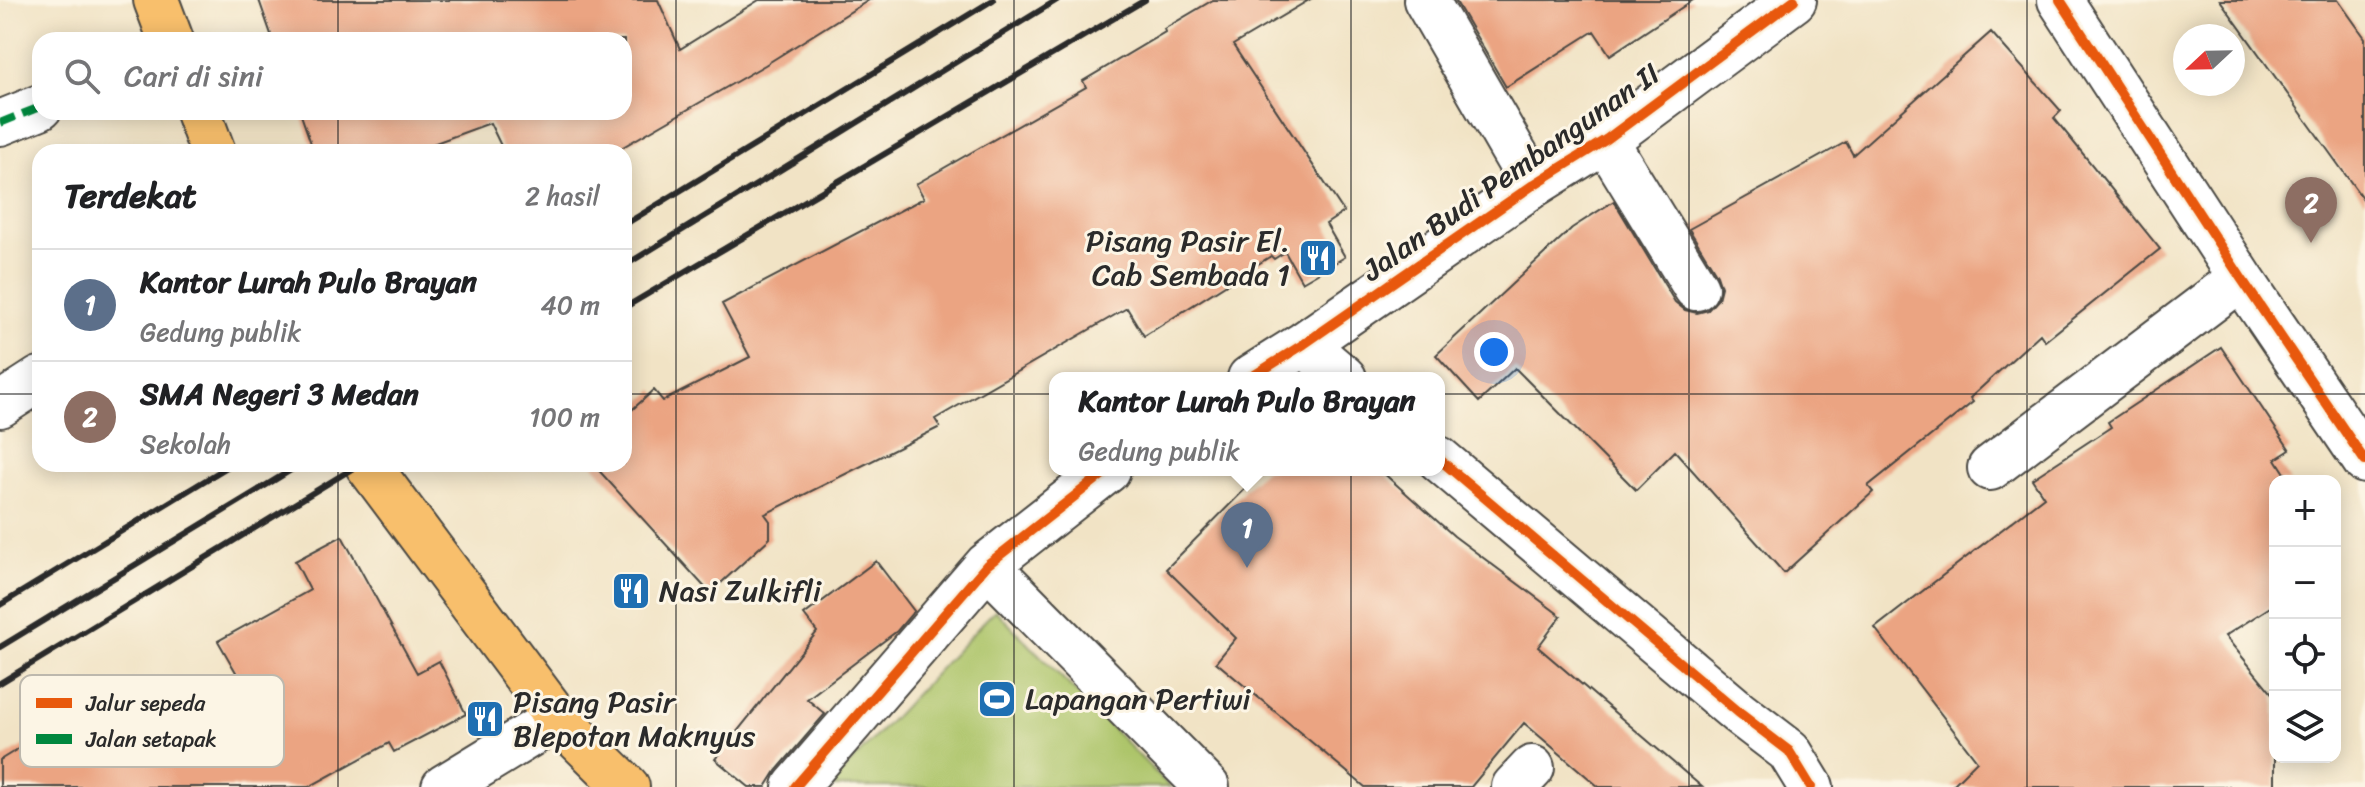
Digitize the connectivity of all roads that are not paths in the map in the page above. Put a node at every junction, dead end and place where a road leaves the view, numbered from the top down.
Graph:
1 (156, 0) edge
2 (1426, 0) edge
3 (1794, 0) edge
4 (2060, 0) edge
5 (168, 32) edge
6 (32, 110) edge
7 (201, 120) edge
8 (0, 123) edge
9 (1607, 139) junction
10 (210, 144) edge
11 (1533, 185) junction
12 (2241, 278) junction
13 (1696, 288) dead end
14 (1304, 344) junction
15 (1260, 372) edge
16 (1337, 372) edge
17 (32, 384) edge
18 (0, 405) edge
19 (2365, 461) edge
20 (1445, 464) edge
21 (1990, 468) dead end
22 (373, 472) edge
23 (1100, 476) edge
24 (987, 565) junction
25 (557, 718) junction
26 (444, 787) edge
27 (627, 787) edge
28 (795, 787) edge
29 (1207, 787) edge
30 (1811, 787) edge

1 - 5 main road
2 - 11 street
3 - 9 street, Jalan Budi Pembangunan II
4 - 12 street
6 - 8 street
7 - 10 main road
9 - 11 street, Jalan Budi Pembangunan II
9 - 13 street
11 - 14 street, Jalan Budi Pembangunan II
12 - 19 street
12 - 21 street
14 - 15 street, Jalan Budi Pembangunan II
14 - 16 street
17 - 18 street
20 - 30 street
22 - 25 main road
23 - 24 street
24 - 28 street
24 - 29 street
25 - 26 street
25 - 27 main road

